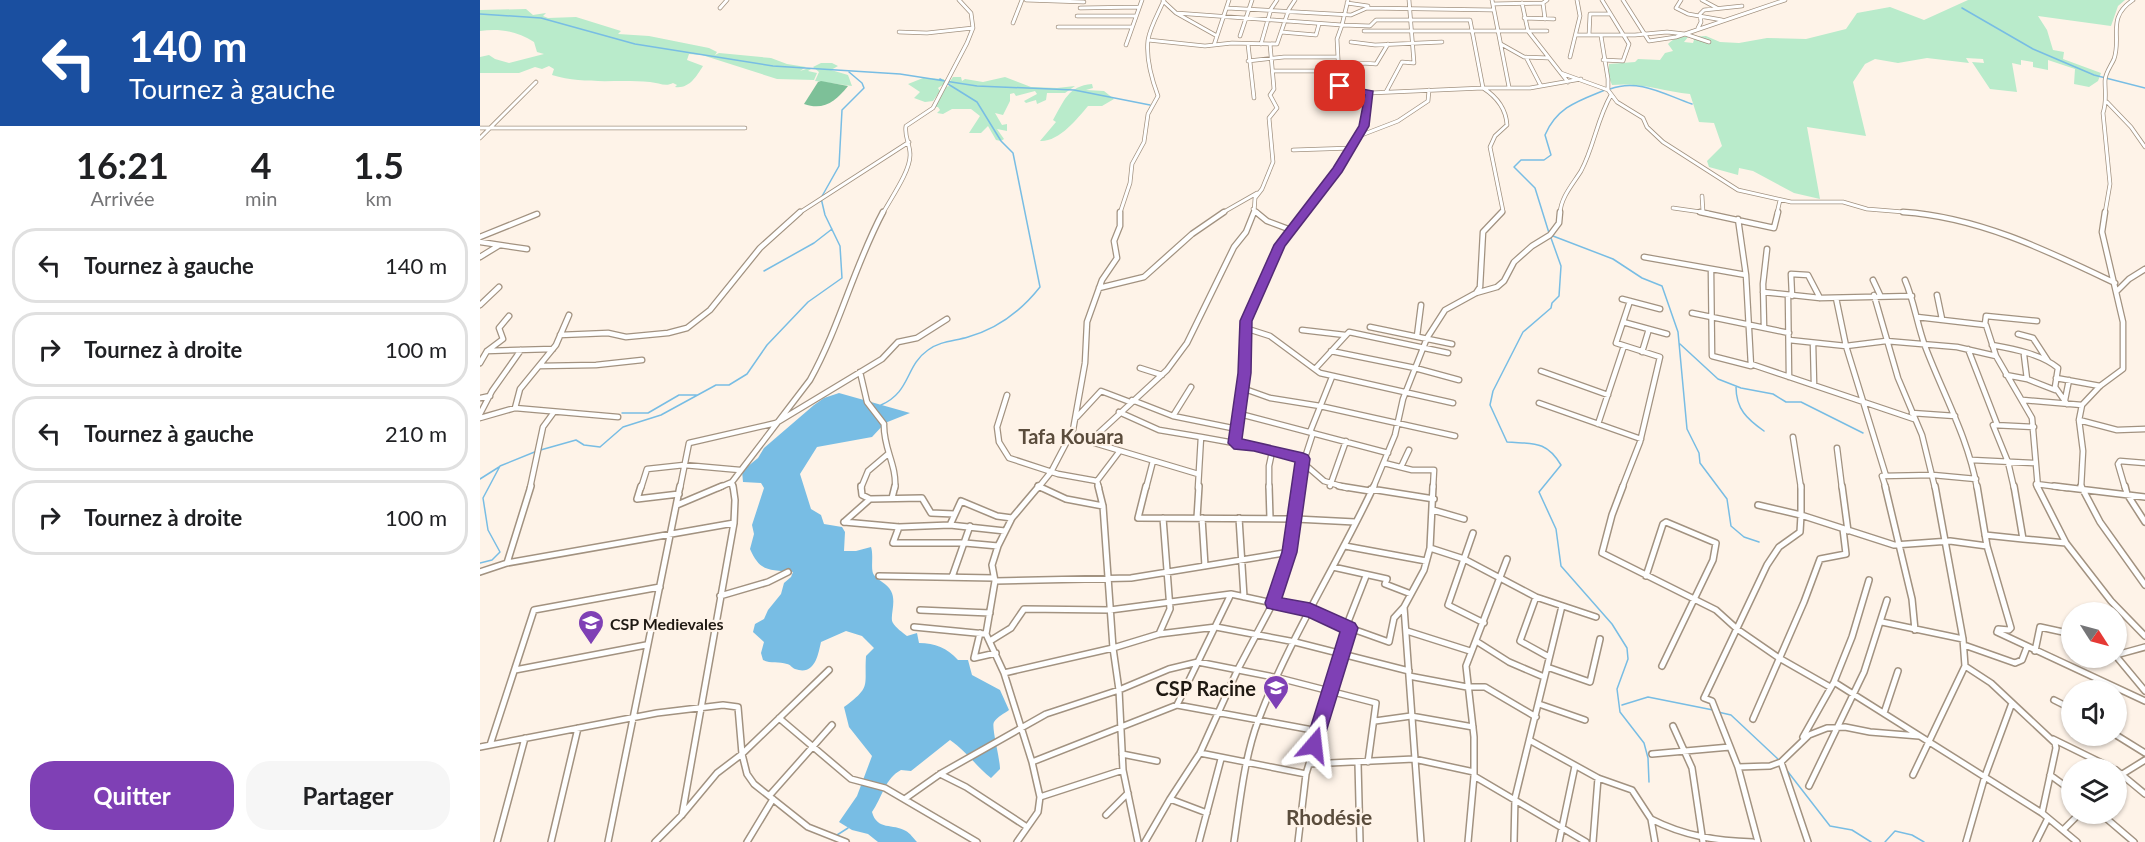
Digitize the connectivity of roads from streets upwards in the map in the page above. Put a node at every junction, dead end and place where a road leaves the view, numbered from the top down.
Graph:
1 (727, 0) edge
2 (959, 0) edge
3 (1024, 0) edge
4 (1142, 0) edge
5 (1229, 0) edge
6 (1252, 0) edge
7 (1277, 0) edge
8 (1295, 0) edge
9 (1370, 0) edge
10 (1391, 0) edge
11 (1409, 0) edge
12 (1577, 0) edge
13 (1602, 0) edge
14 (1623, 0) edge
15 (1681, 0) edge
16 (1702, 0) edge
17 (1740, 0) edge
18 (1785, 0) edge
19 (2133, 0) edge
20 (1163, 1) edge
21 (1348, 1) edge
22 (1084, 2) dead end
23 (1493, 2) edge
24 (1545, 2) edge
25 (1522, 3) junction
26 (1742, 6) junction
27 (1139, 7) junction
28 (1368, 7) junction
29 (720, 8) dead end
30 (1080, 8) dead end
31 (1227, 8) junction
32 (1387, 8) junction
33 (1719, 8) junction
34 (1249, 9) junction
35 (1271, 9) junction
36 (1410, 9) junction
37 (1494, 9) junction
38 (1289, 11) junction
39 (1176, 13) junction
40 (1746, 13) junction
41 (1610, 14) junction
42 (1344, 15) junction
43 (1077, 16) dead end
44 (1136, 16) junction
45 (1700, 16) junction
46 (1222, 18) junction
47 (1524, 18) junction
48 (1545, 19) junction
49 (1554, 19) dead end
50 (1245, 20) junction
51 (1411, 20) junction
52 (1725, 20) junction
53 (1267, 21) junction
54 (1286, 22) junction
55 (1013, 23) dead end
56 (1319, 24) junction
57 (1342, 25) junction
58 (1058, 27) dead end
59 (1132, 27) junction
60 (973, 28) junction
61 (1698, 28) junction
62 (1364, 31) dead end
63 (1528, 31) junction
64 (1548, 31) dead end
65 (899, 32) dead end
66 (1281, 32) junction
67 (1412, 32) junction
68 (1498, 32) junction
69 (1473, 33) junction
70 (1685, 34) junction
71 (1576, 35) junction
72 (1589, 35) junction
73 (1625, 35) junction
74 (1645, 35) junction
75 (1216, 36) junction
76 (1240, 36) dead end
77 (1601, 36) junction
78 (1148, 40) junction
79 (1351, 42) dead end
80 (1442, 42) dead end
81 (1709, 42) dead end
82 (1413, 43) junction
83 (1248, 44) junction
84 (1261, 44) junction
85 (1270, 44) junction
86 (1389, 44) junction
87 (1501, 44) junction
88 (1126, 45) dead end
89 (1214, 45) junction
90 (1338, 57) junction
91 (1526, 57) junction
92 (1570, 57) dead end
93 (1549, 58) junction
94 (1271, 59) junction
95 (1603, 60) junction
96 (1248, 61) junction
97 (1273, 70) junction
98 (1561, 73) junction
99 (1339, 76) junction
100 (1582, 79) junction
101 (536, 82) dead end
102 (1568, 82) junction
103 (1339, 85) junction
104 (1541, 86) junction
105 (1509, 87) junction
106 (1483, 88) junction
107 (1429, 90) junction
108 (1608, 90) junction
109 (1386, 92) junction
110 (1370, 93) junction
111 (1611, 95) junction
112 (1254, 98) dead end
113 (2108, 102) junction
114 (480, 128) edge
115 (491, 128) junction
116 (745, 128) dead end
117 (1359, 136) junction
118 (480, 138) edge
119 (909, 142) junction
120 (2145, 147) edge
121 (1352, 148) junction
122 (1293, 150) dead end
123 (1262, 189) junction
124 (1702, 196) dead end
125 (1780, 200) junction
126 (1673, 208) dead end
127 (1254, 209) junction
128 (1703, 212) junction
129 (537, 214) dead end
130 (1738, 219) junction
131 (1291, 230) junction
132 (480, 237) edge
133 (480, 242) edge
134 (499, 245) junction
135 (527, 249) dead end
136 (1767, 249) dead end
137 (480, 257) edge
138 (1644, 257) dead end
139 (2145, 269) edge
140 (1711, 270) junction
141 (1746, 276) junction
142 (1873, 280) dead end
143 (1905, 280) dead end
144 (2115, 283) junction
145 (499, 287) dead end
146 (1099, 288) junction
147 (2117, 291) junction
148 (1763, 292) junction
149 (1476, 293) junction
150 (1874, 295) junction
151 (1880, 295) junction
152 (1937, 295) dead end
153 (1790, 296) junction
154 (1912, 296) junction
155 (1820, 298) junction
156 (1836, 298) junction
157 (1622, 299) dead end
158 (1630, 301) junction
159 (480, 304) edge
160 (1422, 304) dead end
161 (1660, 309) dead end
162 (1692, 313) dead end
163 (569, 315) dead end
164 (509, 316) dead end
165 (1917, 316) junction
166 (1712, 317) junction
167 (947, 319) dead end
168 (1942, 319) junction
169 (2037, 321) dead end
170 (1623, 322) junction
171 (1749, 324) junction
172 (1985, 324) junction
173 (1370, 327) dead end
174 (1764, 327) junction
175 (1245, 328) junction
176 (1650, 329) junction
177 (1302, 330) dead end
178 (1789, 333) junction
179 (1667, 334) dead end
180 (2018, 334) dead end
181 (560, 335) junction
182 (1345, 335) junction
183 (1417, 336) junction
184 (1427, 338) junction
185 (1789, 340) junction
186 (1886, 341) junction
187 (1813, 343) junction
188 (1452, 344) dead end
189 (1924, 344) junction
190 (1992, 345) junction
191 (1624, 346) junction
192 (1846, 346) junction
193 (1423, 348) junction
194 (553, 349) junction
195 (521, 350) junction
196 (1968, 350) junction
197 (487, 351) junction
198 (1331, 351) junction
199 (1642, 352) junction
200 (1448, 353) dead end
201 (2024, 355) junction
202 (1996, 356) junction
203 (642, 360) dead end
204 (2048, 361) junction
205 (480, 363) edge
206 (1751, 364) junction
207 (539, 366) junction
208 (1415, 368) junction
209 (1140, 369) dead end
210 (1315, 369) junction
211 (1540, 370) dead end
212 (860, 372) junction
213 (1162, 375) junction
214 (2006, 375) junction
215 (1789, 376) junction
216 (1332, 377) junction
217 (2056, 378) junction
218 (2027, 379) junction
219 (1459, 380) dead end
220 (2070, 380) junction
221 (1814, 384) junction
222 (2100, 386) junction
223 (1191, 387) dead end
224 (1242, 388) junction
225 (2058, 390) junction
226 (1406, 393) junction
227 (1007, 395) dead end
228 (1608, 395) junction
229 (490, 396) junction
230 (480, 398) edge
231 (2023, 400) junction
232 (1131, 401) junction
233 (1863, 401) junction
234 (2066, 402) junction
235 (1453, 403) dead end
236 (1539, 403) dead end
237 (2082, 405) junction
238 (1320, 406) junction
239 (515, 408) junction
240 (554, 412) junction
241 (1119, 412) junction
242 (1240, 414) junction
243 (480, 416) edge
244 (1173, 416) junction
245 (1913, 416) junction
246 (1955, 416) junction
247 (618, 417) dead end
248 (1077, 417) junction
249 (2079, 420) junction
250 (776, 423) junction
251 (1397, 424) junction
252 (1598, 424) junction
253 (1997, 424) junction
254 (2034, 427) junction
255 (1237, 429) junction
256 (2145, 429) edge
257 (1311, 433) junction
258 (1071, 436) junction
259 (1455, 436) dead end
260 (1201, 437) junction
261 (1793, 437) dead end
262 (1641, 439) junction
263 (1346, 441) junction
264 (1089, 442) junction
265 (1234, 443) junction
266 (1836, 448) dead end
267 (1409, 450) dead end
268 (1119, 452) junction
269 (1272, 452) junction
270 (888, 453) junction
271 (1388, 453) junction
272 (1303, 460) junction
273 (1972, 460) junction
274 (1153, 461) junction
275 (2008, 462) junction
276 (1384, 463) junction
277 (2033, 463) junction
278 (2145, 463) edge
279 (684, 465) junction
280 (1401, 467) junction
281 (740, 470) junction
282 (1051, 472) junction
283 (1198, 474) junction
284 (1933, 475) junction
285 (1886, 476) junction
286 (1976, 479) junction
287 (1097, 481) junction
288 (732, 482) junction
289 (2036, 484) junction
290 (1038, 486) junction
291 (1330, 486) junction
292 (2081, 489) junction
293 (1371, 490) junction
294 (679, 494) junction
295 (2127, 494) junction
296 (2145, 497) edge
297 (892, 498) junction
298 (870, 499) junction
299 (1434, 500) junction
300 (1758, 504) dead end
301 (676, 505) junction
302 (1103, 506) junction
303 (1433, 510) junction
304 (954, 514) junction
305 (1801, 515) junction
306 (1163, 518) junction
307 (1199, 518) junction
308 (1239, 518) junction
309 (1012, 519) junction
310 (1270, 519) junction
311 (1296, 519) junction
312 (1464, 519) dead end
313 (1355, 522) junction
314 (2145, 522) edge
315 (734, 523) junction
316 (950, 525) junction
317 (970, 526) junction
318 (900, 527) junction
319 (1846, 530) junction
320 (1005, 531) junction
321 (1473, 533) dead end
322 (671, 534) junction
323 (1985, 535) junction
324 (2023, 540) junction
325 (1944, 541) junction
326 (965, 543) junction
327 (2066, 543) junction
328 (1898, 545) junction
329 (998, 546) junction
330 (1345, 546) junction
331 (1987, 546) junction
332 (1430, 548) junction
333 (1290, 552) junction
334 (1464, 559) junction
335 (1507, 559) dead end
336 (1241, 560) junction
337 (1426, 561) junction
338 (507, 563) junction
339 (1204, 566) junction
340 (1333, 567) junction
341 (1167, 571) junction
342 (480, 572) edge
343 (788, 572) dead end
344 (879, 576) dead end
345 (1366, 576) junction
346 (1646, 576) junction
347 (952, 577) junction
348 (1109, 577) junction
349 (1500, 578) junction
350 (995, 580) junction
351 (1869, 580) dead end
352 (2145, 585) edge
353 (660, 586) junction
354 (1231, 594) junction
355 (1411, 594) junction
356 (720, 596) junction
357 (1244, 597) junction
358 (1536, 597) junction
359 (1695, 598) junction
360 (1887, 600) dead end
361 (1170, 603) junction
362 (1273, 603) junction
363 (1562, 606) junction
364 (1404, 607) junction
365 (920, 610) dead end
366 (1110, 610) junction
367 (1310, 610) junction
368 (990, 613) junction
369 (1596, 617) dead end
370 (1882, 622) junction
371 (1484, 623) junction
372 (914, 627) dead end
373 (1216, 627) junction
374 (1348, 627) junction
375 (1737, 629) junction
376 (1915, 630) junction
377 (1407, 631) junction
378 (2061, 632) edge
379 (983, 633) junction
380 (2143, 633) edge
381 (1159, 634) junction
382 (1256, 635) junction
383 (1600, 639) dead end
384 (990, 641) junction
385 (1476, 641) junction
386 (1294, 642) junction
387 (1964, 642) junction
388 (646, 645) junction
389 (2027, 647) junction
390 (2145, 647) edge
391 (1113, 648) junction
392 (1470, 651) junction
393 (2035, 651) junction
394 (996, 653) junction
395 (2127, 653) edge
396 (1343, 655) junction
397 (1549, 657) junction
398 (1779, 658) junction
399 (1198, 662) junction
400 (1662, 666) dead end
401 (1965, 666) junction
402 (1547, 667) junction
403 (2126, 668) edge
404 (1238, 669) junction
405 (515, 670) junction
406 (829, 670) dead end
407 (1898, 671) dead end
408 (1004, 673) junction
409 (1409, 674) junction
410 (1544, 677) junction
411 (1279, 678) junction
412 (2098, 680) edge
413 (1832, 685) junction
414 (1467, 687) junction
415 (1119, 690) junction
416 (2145, 691) edge
417 (1332, 692) junction
418 (2127, 694) edge
419 (1855, 695) junction
420 (2054, 700) dead end
421 (2145, 702) edge
422 (2012, 703) junction
423 (1539, 704) junction
424 (2061, 704) edge
425 (1177, 705) junction
426 (701, 706) junction
427 (1218, 712) junction
428 (1884, 713) junction
429 (1411, 716) junction
430 (633, 717) junction
431 (1536, 717) junction
432 (779, 718) junction
433 (1753, 719) dead end
434 (1585, 720) dead end
435 (1258, 721) junction
436 (1375, 721) junction
437 (832, 725) dead end
438 (1121, 726) junction
439 (1673, 726) dead end
440 (1473, 727) junction
441 (578, 728) junction
442 (1841, 728) junction
443 (1021, 729) junction
444 (1318, 731) junction
445 (1920, 736) junction
446 (525, 738) junction
447 (2052, 738) junction
448 (1531, 741) junction
449 (1929, 741) junction
450 (1800, 742) junction
451 (2127, 742) edge
452 (490, 745) junction
453 (480, 747) edge
454 (811, 747) junction
455 (1730, 747) junction
456 (1683, 751) junction
457 (1200, 753) junction
458 (1652, 753) dead end
459 (2145, 753) edge
460 (742, 754) junction
461 (1122, 754) junction
462 (2092, 758) edge
463 (1221, 759) junction
464 (1414, 759) junction
465 (2145, 760) edge
466 (1157, 761) dead end
467 (1032, 762) junction
468 (1368, 762) junction
469 (1781, 762) junction
470 (1246, 763) junction
471 (1358, 763) junction
472 (1309, 764) junction
473 (1575, 766) junction
474 (1738, 767) junction
475 (2127, 769) edge
476 (1123, 770) junction
477 (940, 774) junction
478 (1306, 774) junction
479 (1474, 774) junction
480 (1913, 775) dead end
481 (2050, 775) junction
482 (1985, 776) junction
483 (1598, 778) junction
484 (2127, 781) edge
485 (2061, 783) edge
486 (1809, 786) dead end
487 (1128, 794) junction
488 (2145, 794) edge
489 (1040, 797) junction
490 (771, 798) junction
491 (906, 798) junction
492 (1515, 798) junction
493 (1170, 799) junction
494 (1207, 813) junction
495 (2042, 813) junction
496 (682, 815) junction
497 (1106, 815) dead end
498 (2048, 818) junction
499 (1651, 819) junction
500 (2068, 824) edge
501 (2113, 824) edge
502 (1027, 827) junction
503 (1562, 830) junction
504 (2062, 830) junction
505 (1703, 840) edge
506 (497, 842) edge
507 (551, 842) edge
508 (608, 842) edge
509 (655, 842) edge
510 (747, 842) edge
511 (846, 842) edge
512 (977, 842) edge
513 (1017, 842) edge
514 (1138, 842) edge
515 (1145, 842) edge
516 (1199, 842) edge
517 (1234, 842) edge
518 (1298, 842) edge
519 (1360, 842) edge
520 (1421, 842) edge
521 (1468, 842) edge
522 (1514, 842) edge
523 (1559, 842) edge
524 (1586, 842) edge
525 (1593, 842) edge
526 (1655, 842) edge
527 (1753, 842) edge
528 (1758, 842) edge
529 (1808, 842) edge
530 (1966, 842) edge
531 (2036, 842) edge
532 (2077, 842) edge
533 (2134, 842) edge

1 - 29 street
2 - 60 street
3 - 22 street
3 - 55 street
4 - 27 street
5 - 31 street
6 - 34 street
7 - 35 street
8 - 38 street
9 - 28 street
10 - 32 street
11 - 36 street
12 - 71 street
13 - 41 street
14 - 74 street
15 - 45 street
16 - 33 street
17 - 26 street
18 - 40 street
19 - 113 street
20 - 39 street
20 - 78 street
21 - 28 street
21 - 42 street
23 - 25 street
23 - 37 street
24 - 25 street
24 - 48 street
25 - 47 street
26 - 33 street
26 - 40 street
27 - 30 street
27 - 44 street
28 - 32 street
28 - 42 street
31 - 34 street
31 - 46 street
32 - 36 street
33 - 45 street
34 - 35 street
34 - 50 street
35 - 38 street
35 - 53 street
36 - 37 street
36 - 51 street
37 - 68 street
38 - 42 street
38 - 54 street
39 - 46 street
39 - 75 street
40 - 52 street
41 - 72 street
41 - 73 street
42 - 57 street
43 - 44 street
44 - 59 street
45 - 52 street
45 - 61 street
46 - 50 street
46 - 75 street
47 - 48 street
47 - 63 street
48 - 49 street
50 - 53 street
50 - 76 street
51 - 57 street
51 - 67 street
51 - 69 street
52 - 61 street
53 - 54 street
53 - 84 street
54 - 56 street
54 - 66 street
56 - 57 street
56 - 66 street
57 - 90 street
58 - 59 street
59 - 88 street
60 - 65 street
60 - 119 street
61 - 70 street
62 - 67 street
63 - 64 street
63 - 68 street
63 - 93 street
66 - 85 street
67 - 69 street
67 - 82 street
68 - 69 street
68 - 87 street
69 - 106 street
70 - 74 street
70 - 74 street
70 - 81 street
71 - 72 street
71 - 92 street
72 - 77 street
73 - 74 street
73 - 77 street
73 - 95 street
75 - 89 street
77 - 95 street
78 - 89 street
78 - 146 street
79 - 86 street
80 - 82 street
82 - 86 street
82 - 109 street
83 - 84 street
83 - 89 street
83 - 96 street
84 - 85 street
85 - 94 street
86 - 99 street
87 - 91 street
87 - 105 street
90 - 94 street
90 - 99 street
91 - 93 street
91 - 104 street
93 - 98 street
94 - 96 street
94 - 97 street
95 - 108 street
96 - 112 street
97 - 103 street
97 - 123 street
98 - 100 street
98 - 102 street
99 - 103 street
100 - 102 street
100 - 108 street
101 - 115 street
102 - 104 street
103 - 110 street
104 - 105 street
105 - 106 street
106 - 107 street
106 - 149 street
107 - 109 street
107 - 117 street
108 - 111 street
109 - 110 street
110 - 117 street
111 - 125 street
111 - 149 street
113 - 120 street
113 - 144 street
114 - 115 street
115 - 116 street
115 - 118 street
117 - 121 street
119 - 181 street
119 - 250 street
121 - 122 street
121 - 131 street
123 - 127 street
123 - 146 street
124 - 128 street
125 - 130 street
125 - 144 street
126 - 128 street
127 - 131 street
127 - 213 street
128 - 130 street
129 - 132 street
130 - 141 street
131 - 175 street
133 - 134 street
134 - 135 street
134 - 137 street
136 - 148 street
138 - 140 street
139 - 147 street
140 - 141 street
140 - 166 street
141 - 171 street
142 - 151 street
143 - 154 street
144 - 147 street
145 - 159 street
146 - 248 street
147 - 222 street
148 - 153 street
148 - 174 street
149 - 184 street
150 - 151 street
150 - 156 street
150 - 186 street
151 - 154 street
152 - 168 street
153 - 155 street
153 - 155 street
153 - 178 street
154 - 165 street
155 - 156 street
156 - 192 street
157 - 158 street
158 - 161 street
158 - 170 street
160 - 183 street
162 - 166 street
163 - 181 street
164 - 197 street
165 - 168 street
165 - 189 street
166 - 171 street
166 - 206 street
167 - 212 street
168 - 172 street
169 - 172 street
170 - 176 street
170 - 191 street
171 - 174 street
171 - 206 street
172 - 190 street
173 - 183 street
174 - 178 street
175 - 210 street
175 - 224 street
176 - 179 street
176 - 199 street
177 - 182 street
178 - 185 street
180 - 204 street
181 - 194 street
182 - 193 street
182 - 198 street
183 - 184 street
184 - 188 street
184 - 193 street
185 - 187 street
185 - 215 street
186 - 189 street
186 - 192 street
186 - 245 street
187 - 192 street
187 - 221 street
189 - 196 street
189 - 246 street
190 - 201 street
190 - 202 street
191 - 199 street
191 - 228 street
192 - 233 street
193 - 200 street
193 - 208 street
194 - 195 street
194 - 207 street
195 - 197 street
195 - 229 street
196 - 202 street
196 - 253 street
197 - 205 street
198 - 208 street
198 - 210 street
199 - 262 street
201 - 204 street
201 - 218 street
202 - 214 street
203 - 207 street
204 - 217 street
206 - 215 street
207 - 239 street
208 - 219 street
208 - 226 street
209 - 213 street
210 - 216 street
211 - 228 street
212 - 250 street
212 - 270 street
213 - 232 street
214 - 218 street
214 - 231 street
215 - 221 street
216 - 226 street
216 - 238 street
217 - 220 street
217 - 225 street
218 - 225 street
220 - 222 street
220 - 234 street
221 - 233 street
222 - 237 street
223 - 244 street
224 - 238 street
224 - 242 street
225 - 234 street
226 - 235 street
226 - 251 street
227 - 282 street
228 - 252 street
229 - 230 street
229 - 243 street
231 - 234 street
231 - 254 street
232 - 241 street
232 - 244 street
232 - 248 street
233 - 245 street
233 - 285 street
234 - 237 street
236 - 252 street
237 - 249 street
238 - 251 street
238 - 257 street
239 - 240 street
239 - 243 street
240 - 247 street
240 - 338 street
241 - 260 street
241 - 264 street
242 - 255 street
242 - 257 street
244 - 255 street
245 - 246 street
245 - 284 street
246 - 273 street
248 - 258 street
249 - 256 street
249 - 292 street
250 - 279 street
250 - 281 street
251 - 259 street
251 - 271 street
252 - 262 street
253 - 254 street
253 - 275 street
254 - 277 street
255 - 265 street
257 - 263 street
257 - 272 street
258 - 264 street
258 - 282 street
260 - 265 street
260 - 283 street
261 - 305 street
262 - 346 street
263 - 271 street
263 - 291 street
264 - 268 street
265 - 269 street
266 - 319 street
267 - 280 street
268 - 274 street
268 - 287 street
269 - 272 street
269 - 310 street
270 - 297 street
270 - 298 street
271 - 276 street
272 - 291 street
272 - 311 street
273 - 275 street
273 - 286 street
274 - 283 street
274 - 306 street
275 - 277 street
275 - 324 street
276 - 280 street
276 - 293 street
277 - 289 street
278 - 295 street
279 - 281 street
279 - 294 street
279 - 294 street
280 - 299 street
281 - 288 street
282 - 287 street
282 - 290 street
283 - 307 street
284 - 285 street
284 - 286 street
284 - 325 street
285 - 328 street
286 - 323 street
287 - 302 street
288 - 301 street
288 - 315 street
289 - 292 street
289 - 327 street
290 - 302 street
290 - 309 street
291 - 293 street
292 - 295 street
292 - 352 street
293 - 299 street
293 - 313 street
294 - 301 street
295 - 296 street
295 - 314 street
297 - 298 street
297 - 304 street
298 - 318 street
299 - 303 street
300 - 305 street
301 - 322 street
302 - 348 street
303 - 312 street
303 - 332 street
304 - 309 street
304 - 316 street
305 - 319 street
305 - 375 street
306 - 307 street
306 - 341 street
307 - 308 street
307 - 339 street
308 - 310 street
308 - 336 street
309 - 320 street
310 - 311 street
311 - 313 street
311 - 333 street
313 - 330 street
315 - 322 street
315 - 356 street
316 - 317 street
316 - 318 street
317 - 320 street
317 - 326 street
318 - 326 street
319 - 328 street
319 - 398 street
320 - 329 street
321 - 334 street
322 - 338 street
322 - 353 street
323 - 324 street
323 - 331 street
324 - 327 street
325 - 328 street
325 - 331 street
325 - 387 street
326 - 329 street
326 - 347 street
327 - 380 street
328 - 376 street
329 - 350 street
330 - 337 street
330 - 340 street
331 - 389 street
332 - 334 street
332 - 337 street
333 - 336 street
333 - 362 street
334 - 349 street
334 - 371 street
335 - 349 street
336 - 339 street
336 - 357 street
337 - 355 street
338 - 342 street
339 - 341 street
340 - 345 street
340 - 367 street
341 - 348 street
341 - 361 street
343 - 356 street
344 - 347 street
345 - 355 street
345 - 374 street
346 - 359 street
346 - 359 street
347 - 350 street
348 - 350 street
348 - 366 street
349 - 358 street
349 - 371 street
350 - 368 street
351 - 413 street
353 - 388 street
353 - 405 street
354 - 357 street
354 - 361 street
354 - 373 street
355 - 364 street
356 - 426 street
357 - 362 street
358 - 363 street
358 - 397 street
359 - 375 street
359 - 400 street
360 - 370 street
361 - 366 street
361 - 381 street
362 - 367 street
362 - 382 street
363 - 369 street
363 - 397 street
364 - 374 street
364 - 377 street
365 - 368 street
366 - 384 street
366 - 391 street
367 - 374 street
367 - 386 street
368 - 379 street
370 - 376 street
370 - 419 street
371 - 385 street
372 - 379 street
373 - 381 street
373 - 382 street
373 - 399 street
374 - 396 street
375 - 398 street
375 - 455 street
376 - 387 street
377 - 392 street
377 - 409 street
378 - 393 street
379 - 384 street
379 - 394 street
381 - 391 street
382 - 386 street
382 - 404 street
383 - 402 street
384 - 394 street
385 - 392 street
385 - 410 street
386 - 396 street
386 - 411 street
387 - 389 street
387 - 401 street
388 - 405 street
388 - 430 street
389 - 393 street
390 - 395 street
391 - 408 street
391 - 415 street
392 - 414 street
393 - 412 street
394 - 408 street
396 - 409 street
396 - 417 street
397 - 402 street
398 - 413 street
398 - 433 street
399 - 404 street
399 - 415 street
399 - 425 street
401 - 422 street
401 - 449 street
402 - 410 street
403 - 416 street
404 - 411 street
404 - 427 street
405 - 452 street
406 - 432 street
407 - 428 street
408 - 443 street
409 - 414 street
409 - 429 street
410 - 423 street
411 - 417 street
411 - 435 street
413 - 419 street
413 - 450 street
414 - 431 street
414 - 440 street
415 - 438 street
415 - 443 street
417 - 436 street
417 - 444 street
418 - 421 street
419 - 428 street
419 - 442 street
420 - 424 street
422 - 447 street
422 - 482 street
423 - 431 street
423 - 434 street
425 - 427 street
425 - 438 street
426 - 430 street
426 - 460 street
426 - 496 street
427 - 435 street
427 - 457 street
428 - 445 street
429 - 436 street
429 - 440 street
429 - 464 street
430 - 441 street
430 - 508 street
431 - 448 street
432 - 454 street
432 - 460 street
435 - 444 street
435 - 470 street
436 - 468 street
437 - 454 street
438 - 461 street
438 - 467 street
439 - 456 street
440 - 479 street
441 - 446 street
441 - 507 street
442 - 445 street
442 - 450 street
442 - 486 street
443 - 467 street
443 - 477 street
444 - 472 street
445 - 449 street
446 - 452 street
446 - 506 street
447 - 462 street
447 - 481 street
448 - 473 street
448 - 492 street
449 - 480 street
449 - 482 street
450 - 469 street
451 - 459 street
452 - 453 street
454 - 490 street
454 - 491 street
455 - 456 street
455 - 474 street
456 - 458 street
456 - 505 street
457 - 463 street
457 - 493 street
460 - 490 street
460 - 496 street
461 - 466 street
461 - 476 street
463 - 470 street
463 - 494 street
464 - 468 street
464 - 479 street
464 - 520 street
465 - 475 street
467 - 489 street
468 - 471 street
469 - 474 street
469 - 529 street
470 - 478 street
470 - 517 street
471 - 472 street
471 - 519 street
472 - 478 street
473 - 483 street
473 - 503 street
474 - 528 street
476 - 487 street
476 - 489 street
477 - 491 street
477 - 502 street
478 - 518 street
479 - 492 street
479 - 521 street
481 - 485 street
481 - 495 street
482 - 495 street
482 - 530 street
483 - 499 street
483 - 525 street
484 - 488 street
487 - 497 street
487 - 514 street
489 - 502 street
490 - 510 street
490 - 511 street
491 - 512 street
492 - 503 street
492 - 522 street
493 - 494 street
493 - 515 street
494 - 516 street
495 - 498 street
496 - 509 street
498 - 504 street
498 - 531 street
499 - 505 street
499 - 526 street
500 - 504 street
501 - 533 street
502 - 513 street
503 - 523 street
503 - 524 street
504 - 532 street
505 - 527 street

